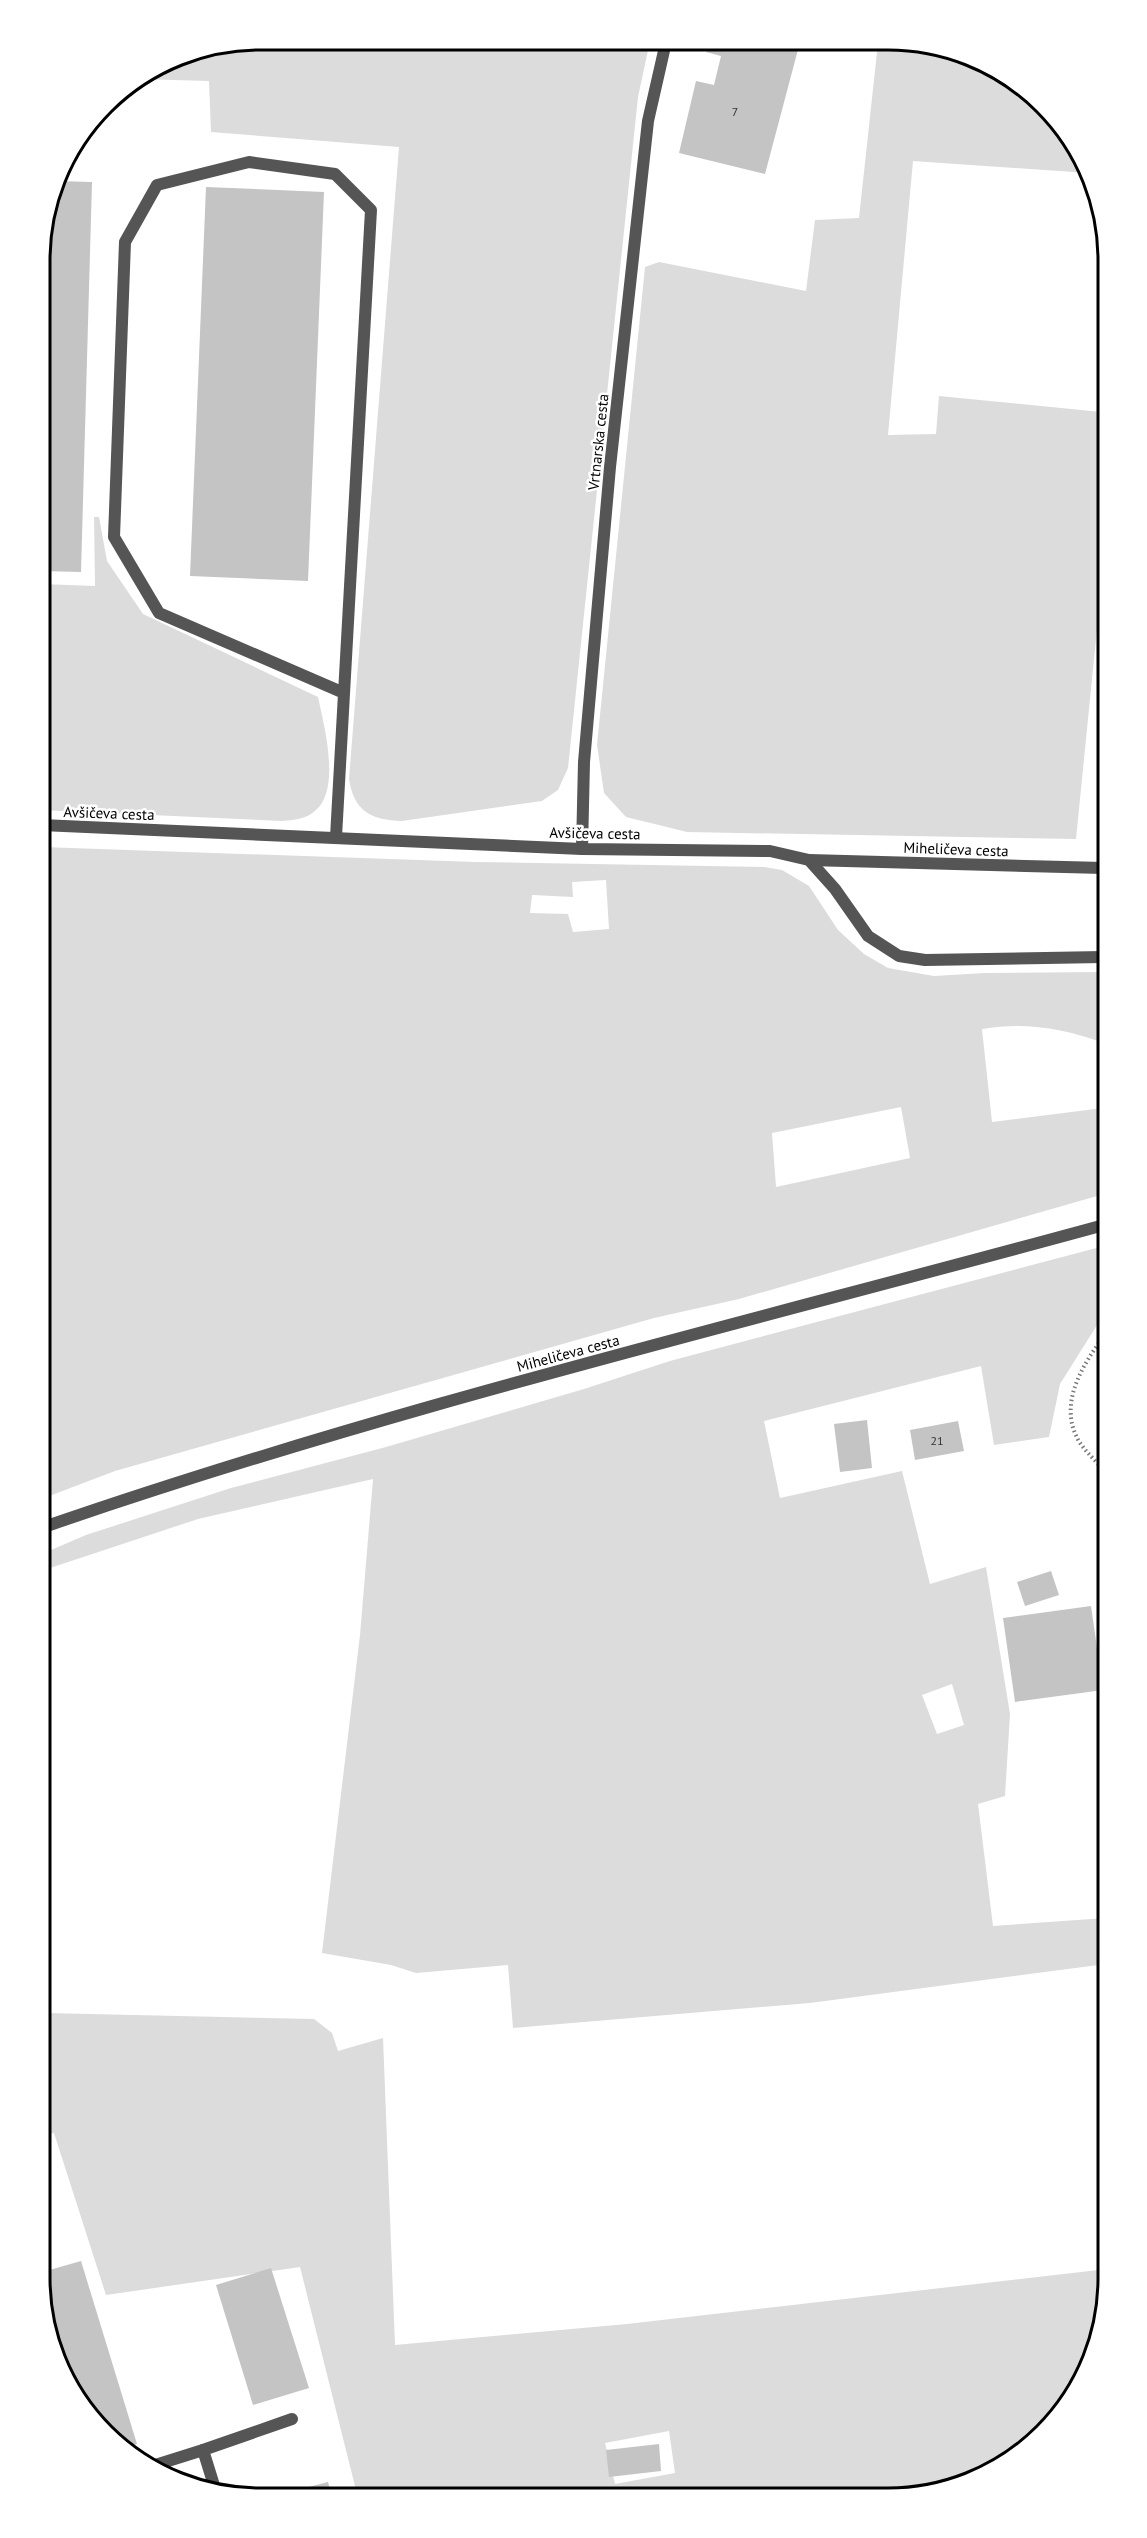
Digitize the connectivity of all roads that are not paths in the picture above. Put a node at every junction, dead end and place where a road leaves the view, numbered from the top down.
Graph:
1 (664, 50) edge
2 (344, 693) junction
3 (50, 825) edge
4 (336, 837) junction
5 (582, 849) junction
6 (809, 860) junction
7 (1098, 868) edge
8 (1098, 957) edge
9 (1098, 1227) edge
10 (50, 1525) edge
11 (292, 2419) dead end
12 (203, 2450) junction
13 (160, 2463) edge
14 (213, 2483) edge

1 - 5 street, Vrtnarska cesta
2 - 2 street
2 - 4 street
3 - 4 street, Avšičeva cesta
4 - 5 street, Avšičeva cesta
5 - 6 street, Avšičeva cesta
6 - 7 street, Miheličeva cesta
6 - 8 street
9 - 10 street, Miheličeva cesta
11 - 12 street
12 - 13 street
12 - 14 street

